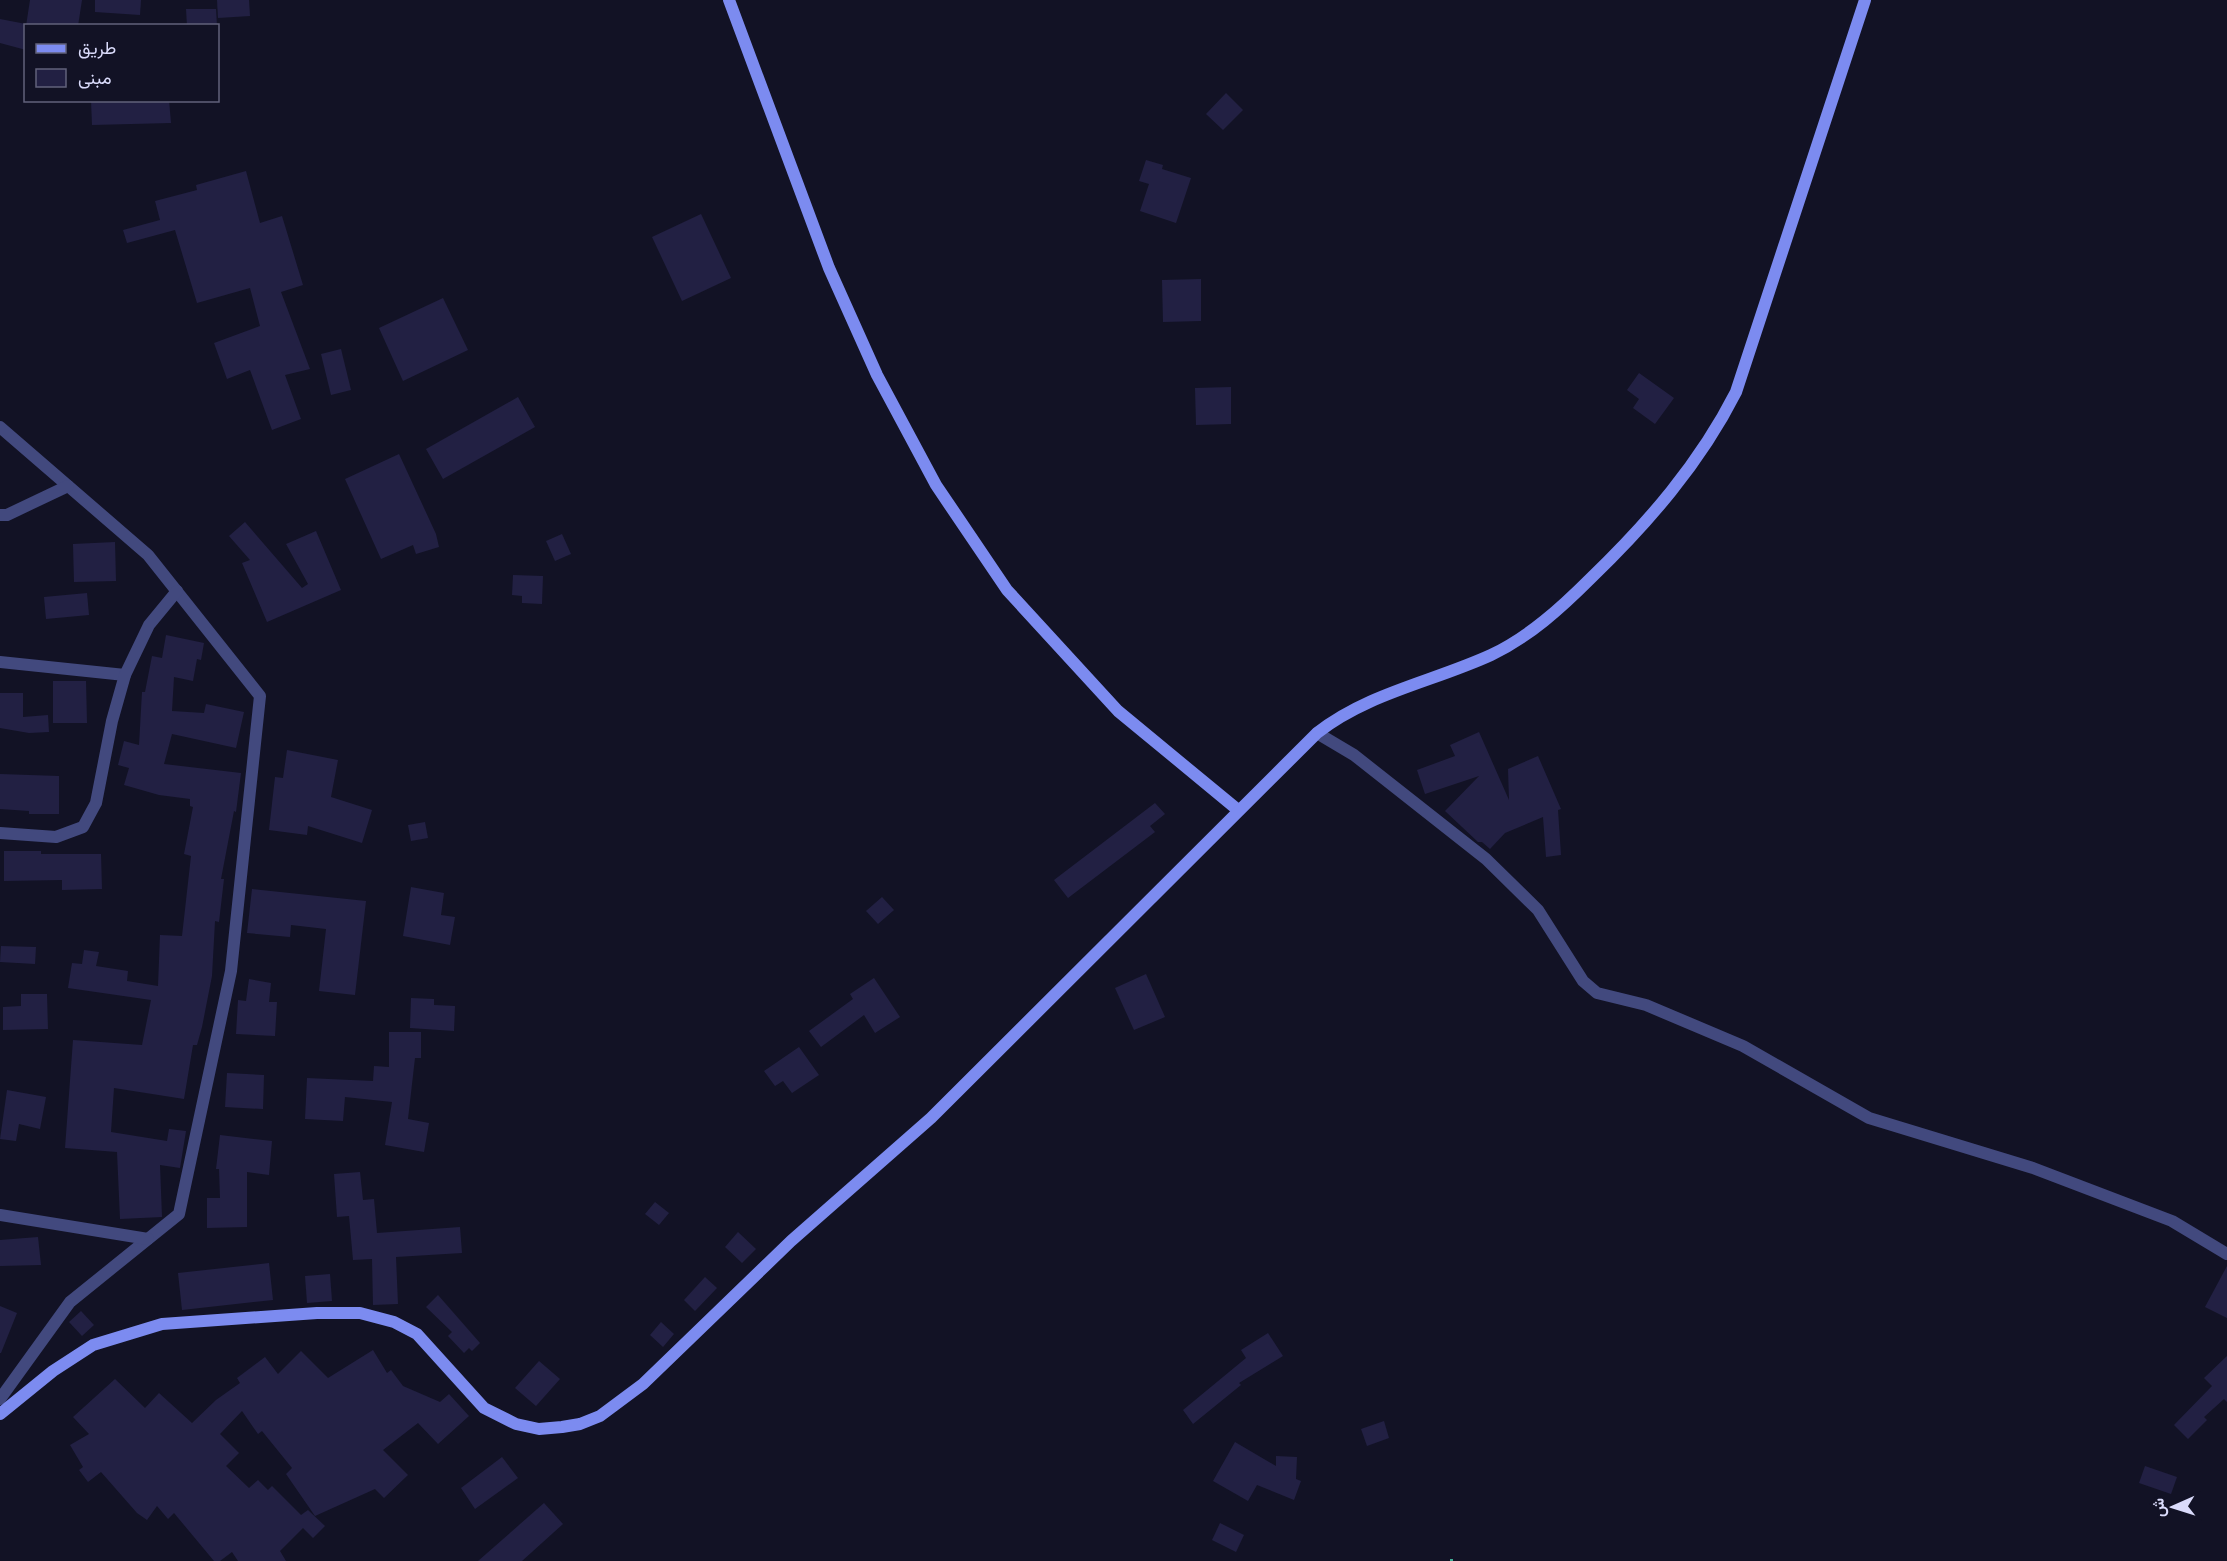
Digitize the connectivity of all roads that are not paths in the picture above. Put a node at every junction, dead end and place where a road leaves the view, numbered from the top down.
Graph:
1 (729, 0) edge
2 (1865, 0) edge
3 (0, 427) edge
4 (68, 486) junction
5 (0, 515) edge
6 (177, 591) junction
7 (0, 662) edge
8 (125, 675) junction
9 (1317, 733) junction
10 (1238, 810) junction
11 (0, 833) edge
12 (0, 1215) edge
13 (148, 1239) junction
14 (2227, 1254) edge
15 (0, 1399) edge
16 (0, 1414) edge

1 - 10 main road
2 - 9 main road
3 - 4 street
4 - 5 street
4 - 6 street
6 - 8 street
6 - 13 street
7 - 8 street
8 - 11 street
9 - 10 main road
9 - 14 street
10 - 16 main road
12 - 13 street
13 - 15 street

